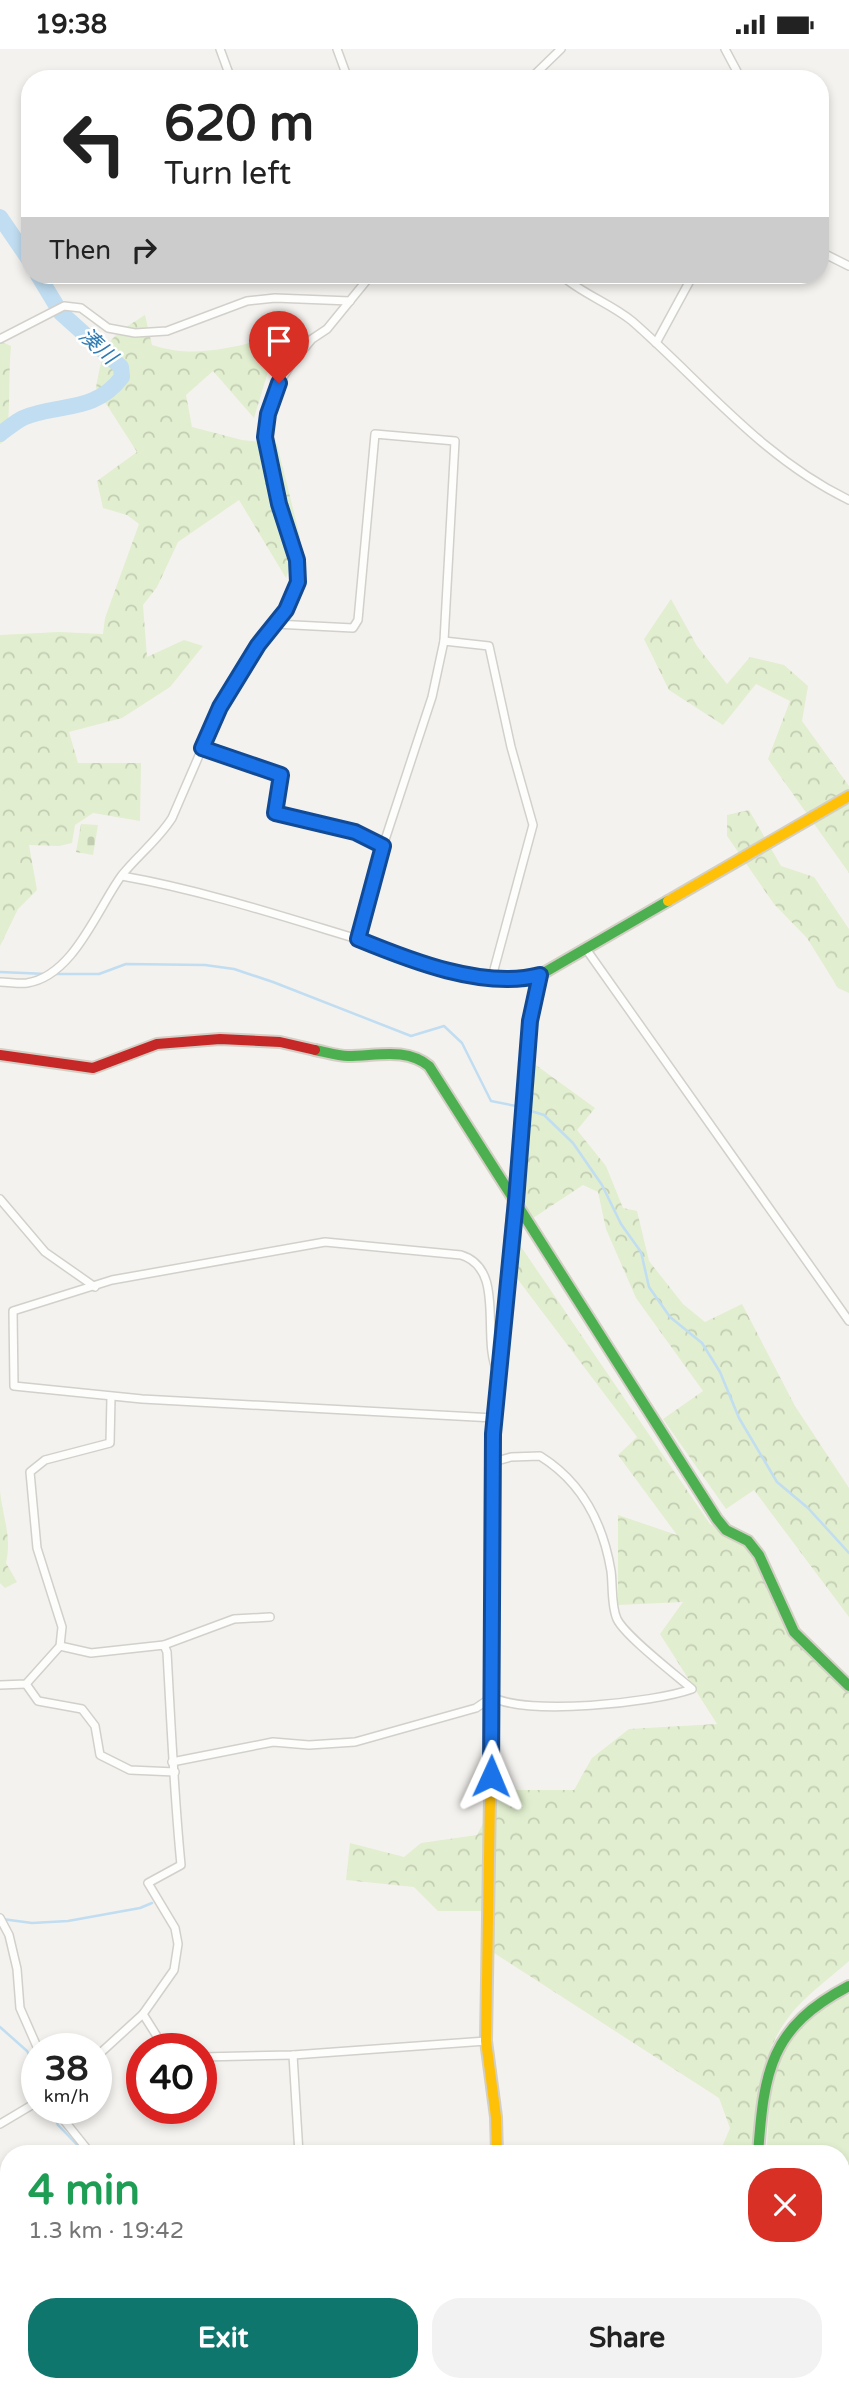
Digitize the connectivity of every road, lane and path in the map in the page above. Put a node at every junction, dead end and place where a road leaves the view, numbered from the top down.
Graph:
1 (220, 49) edge
2 (337, 49) edge
3 (561, 49) edge
4 (725, 49) edge
5 (228, 70) edge
6 (345, 70) edge
7 (539, 70) edge
8 (736, 70) edge
9 (829, 256) edge
10 (849, 267) edge
11 (364, 284) edge
12 (576, 284) edge
13 (688, 284) edge
14 (350, 301) junction
15 (0, 339) edge
16 (656, 342) junction
17 (849, 500) edge
18 (275, 624) junction
19 (444, 641) junction
20 (202, 748) junction
21 (849, 796) edge
22 (383, 846) junction
23 (122, 876) junction
24 (358, 939) junction
25 (586, 949) junction
26 (540, 975) junction
27 (492, 977) junction
28 (0, 982) edge
29 (0, 1055) edge
30 (0, 1199) edge
31 (516, 1201) junction
32 (95, 1287) junction
33 (849, 1321) edge
34 (499, 1374) junction
35 (111, 1397) junction
36 (494, 1418) junction
37 (492, 1462) junction
38 (270, 1617) dead end
39 (164, 1645) junction
40 (60, 1646) junction
41 (26, 1684) junction
42 (0, 1685) edge
43 (849, 1686) edge
44 (492, 1697) junction
45 (172, 1762) junction
46 (175, 1772) junction
47 (0, 1918) edge
48 (849, 1986) edge
49 (143, 2014) junction
50 (31, 2033) edge
51 (155, 2033) edge
52 (486, 2041) junction
53 (112, 2042) edge
54 (293, 2055) junction
55 (217, 2057) edge
56 (21, 2112) edge
57 (0, 2124) edge
58 (67, 2124) edge
59 (84, 2145) edge
60 (298, 2145) edge
61 (496, 2145) edge
62 (759, 2145) edge

1 - 5 street
2 - 6 street
3 - 7 street
4 - 8 street
9 - 10 street
11 - 14 street
12 - 16 street
13 - 16 street
14 - 15 street
14 - 18 street
16 - 17 street
18 - 19 street
18 - 20 street
19 - 22 street
19 - 27 street
20 - 22 street
20 - 23 street
21 - 25 street
22 - 24 street
23 - 24 street
23 - 28 street
24 - 27 street
25 - 26 street
25 - 33 street
26 - 27 street
26 - 31 street
29 - 31 street
30 - 32 street
31 - 34 street
31 - 43 street
32 - 34 street
32 - 35 street
34 - 36 street
35 - 36 street
35 - 40 street
36 - 37 street
37 - 44 street
37 - 44 street
38 - 39 street
39 - 40 street
39 - 45 street
40 - 41 street
41 - 42 street
41 - 46 street
44 - 45 street
44 - 52 street
45 - 46 street
46 - 49 street
47 - 50 street
48 - 62 street
49 - 51 street
49 - 53 street
52 - 54 street
52 - 61 street
54 - 55 street
54 - 60 street
56 - 57 street
58 - 59 street

